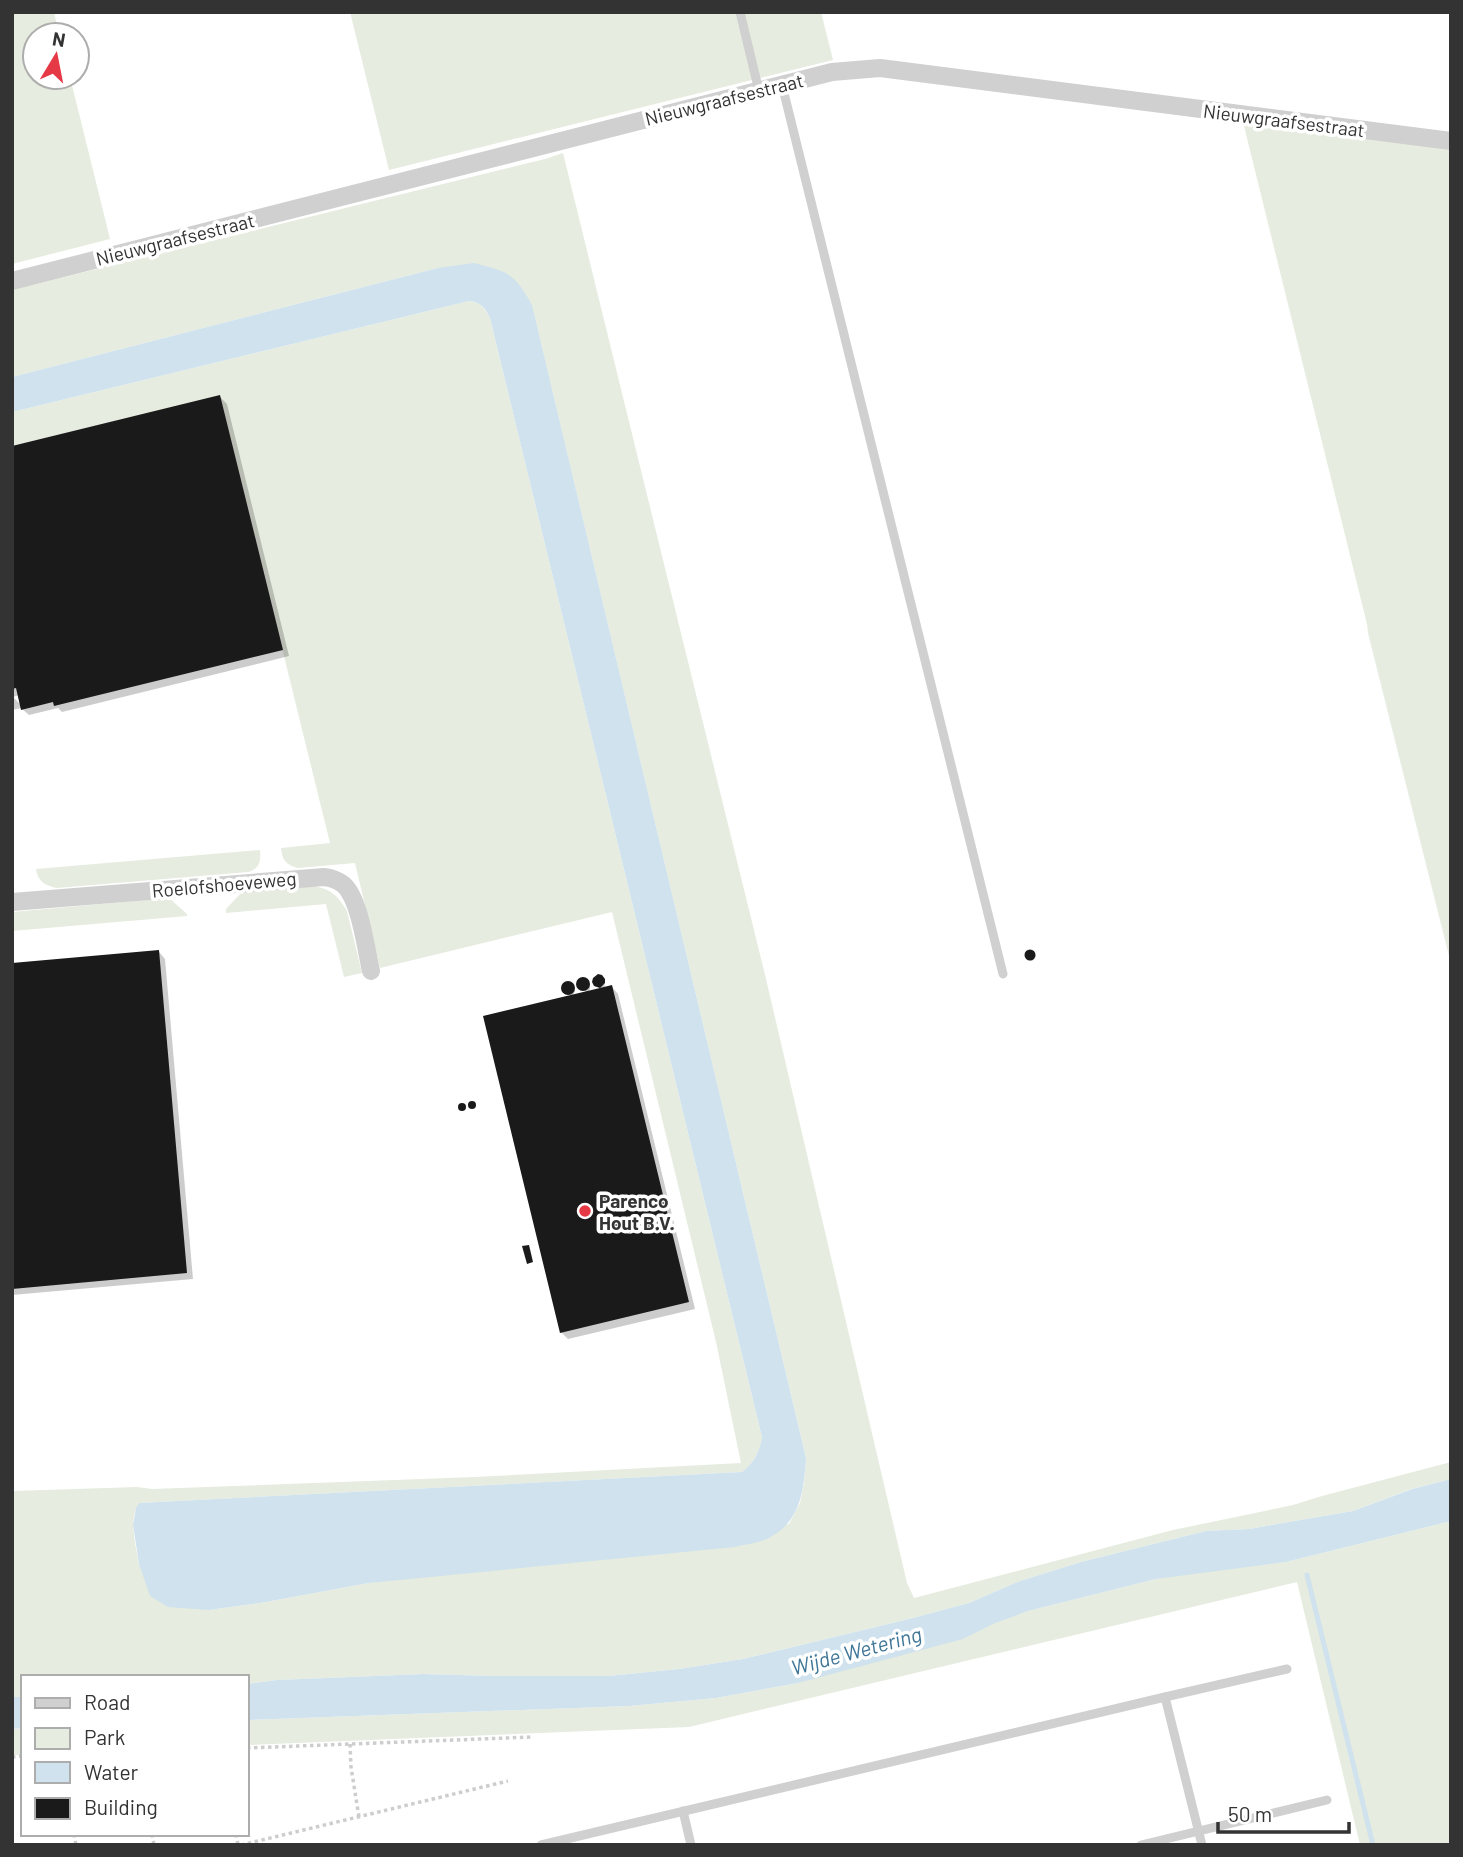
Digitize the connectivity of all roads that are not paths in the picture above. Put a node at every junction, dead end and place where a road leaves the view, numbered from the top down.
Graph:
1 (740, 12) edge
2 (782, 85) junction
3 (759, 91) junction
4 (1451, 141) edge
5 (12, 281) edge
6 (12, 902) edge
7 (371, 971) dead end
8 (1003, 974) dead end
9 (1287, 1669) dead end
10 (1165, 1697) junction
11 (1327, 1800) dead end
12 (683, 1811) junction
13 (1198, 1831) junction
14 (541, 1845) edge
15 (691, 1845) edge
16 (1141, 1845) edge
17 (1202, 1845) edge

1 - 3 lane
2 - 3 street, Nieuwgraafsestraat
2 - 4 street, Nieuwgraafsestraat
2 - 8 lane
3 - 5 street, Nieuwgraafsestraat
6 - 7 street, Roelofshoeveweg
9 - 10 lane
10 - 12 lane
10 - 13 lane
11 - 13 lane
12 - 14 lane
12 - 15 lane
13 - 16 lane
13 - 17 lane

